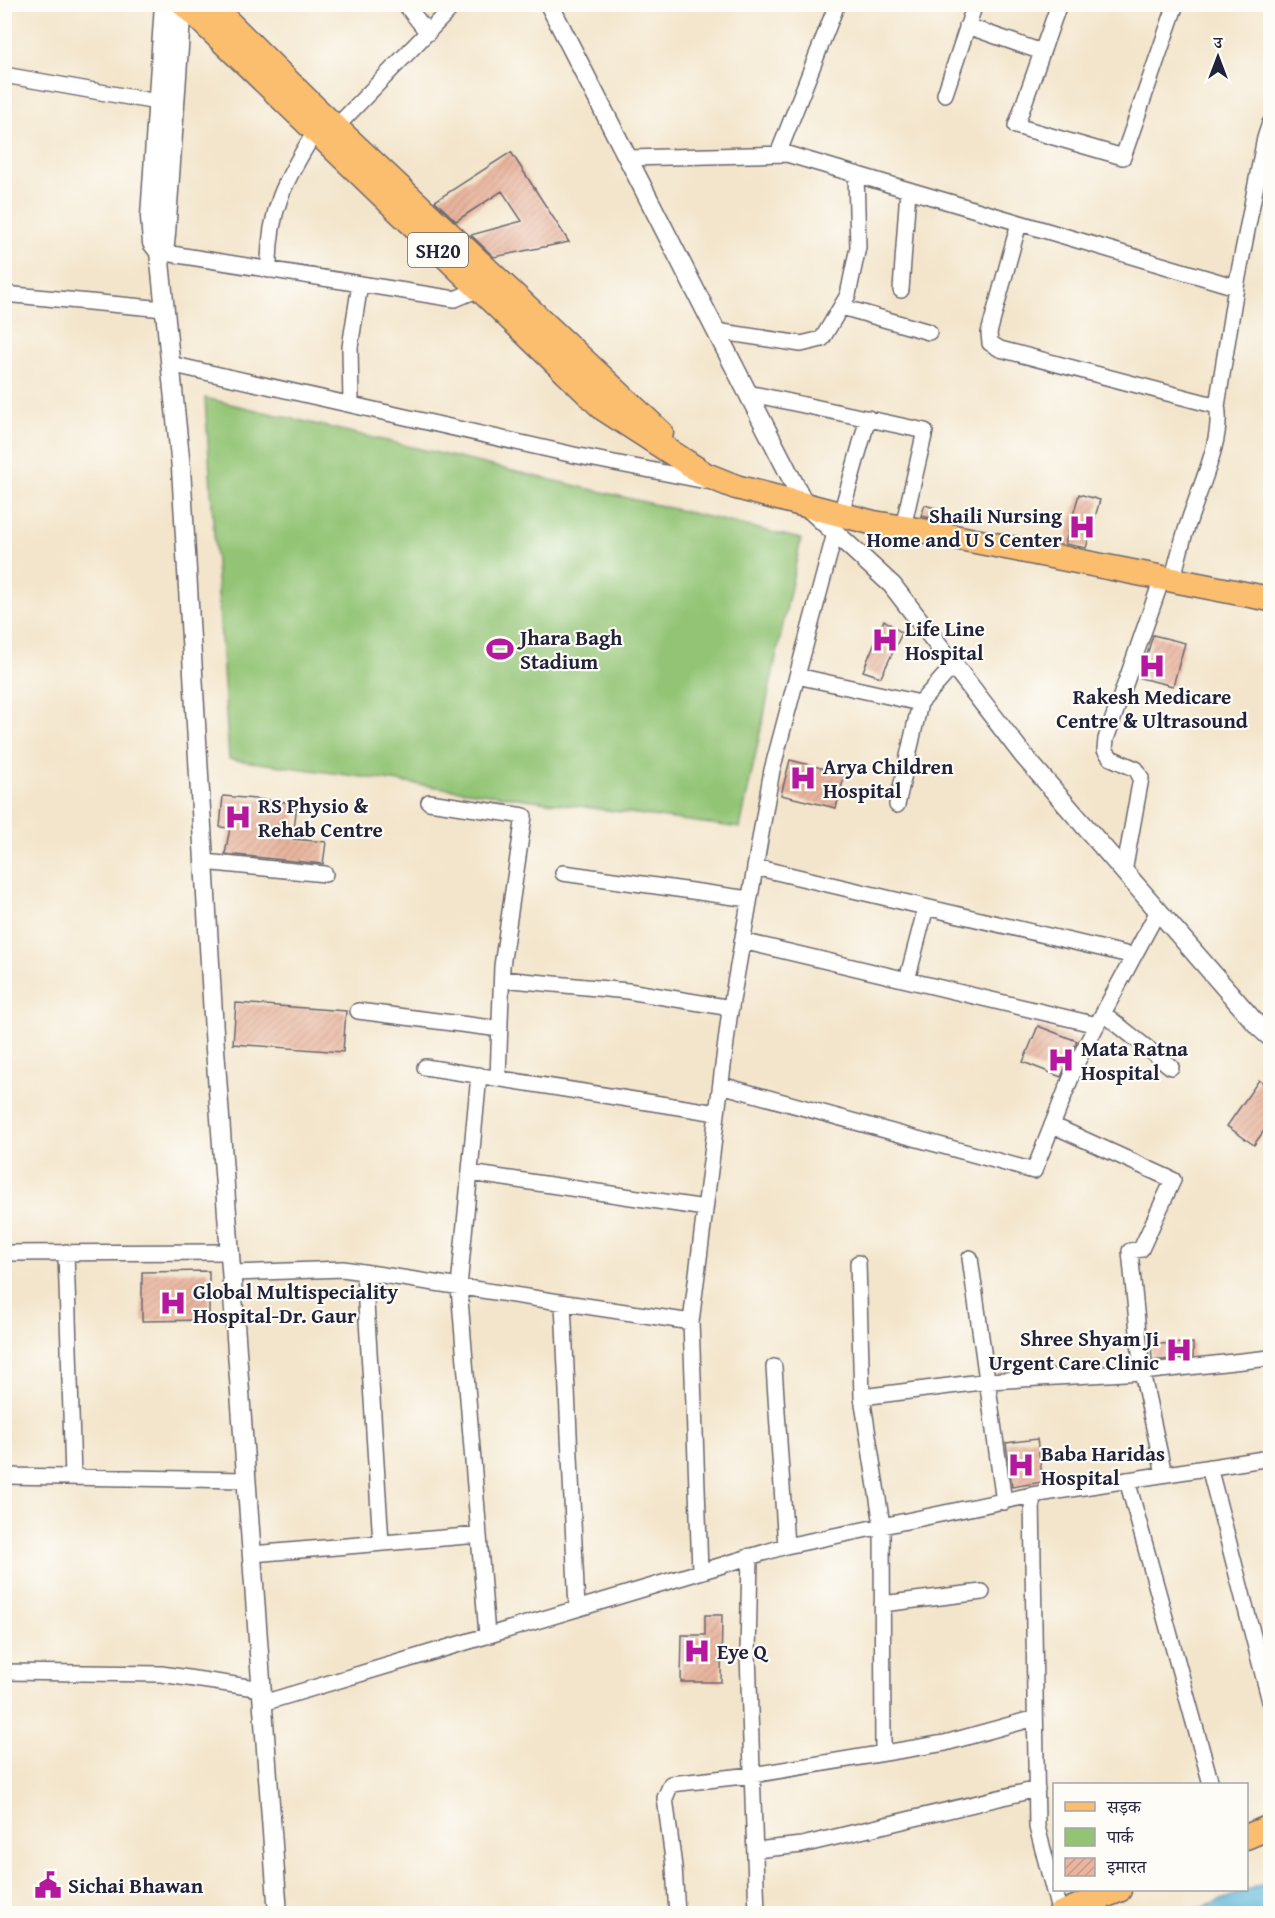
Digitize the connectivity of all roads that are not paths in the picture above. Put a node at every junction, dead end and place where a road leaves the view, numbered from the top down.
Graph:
1 (164, 4) edge
2 (183, 4) edge
3 (210, 4) edge
4 (405, 4) edge
5 (455, 4) edge
6 (549, 4) edge
7 (837, 4) edge
8 (975, 4) edge
9 (1059, 4) edge
10 (1176, 4) edge
11 (967, 26) junction
12 (428, 33) junction
13 (1042, 52) junction
14 (4, 75) edge
15 (945, 94) dead end
16 (156, 102) junction
17 (1270, 123) edge
18 (325, 129) junction
19 (778, 154) junction
20 (628, 158) junction
21 (1265, 167) edge
22 (856, 174) junction
23 (908, 189) junction
24 (1019, 223) junction
25 (159, 252) junction
26 (269, 270) junction
27 (360, 284) junction
28 (1236, 287) junction
29 (479, 290) junction
30 (901, 290) dead end
31 (4, 294) edge
32 (842, 307) junction
33 (164, 309) junction
34 (716, 331) junction
35 (929, 332) dead end
36 (170, 364) junction
37 (748, 393) junction
38 (351, 404) junction
39 (1217, 406) junction
40 (868, 418) junction
41 (706, 476) junction
42 (736, 487) junction
43 (805, 505) junction
44 (874, 523) junction
45 (838, 524) junction
46 (903, 527) junction
47 (1165, 585) junction
48 (1270, 599) edge
49 (1270, 614) edge
50 (954, 665) junction
51 (796, 676) junction
52 (920, 704) junction
53 (429, 802) dead end
54 (897, 806) dead end
55 (204, 862) junction
56 (755, 867) junction
57 (1124, 872) junction
58 (563, 873) dead end
59 (325, 874) dead end
60 (750, 899) junction
61 (926, 907) junction
62 (1158, 910) junction
63 (742, 941) junction
64 (1134, 956) junction
65 (502, 979) junction
66 (907, 980) junction
67 (731, 1008) junction
68 (358, 1011) dead end
69 (1100, 1019) junction
70 (500, 1029) junction
71 (1270, 1037) edge
72 (425, 1067) dead end
73 (1171, 1067) dead end
74 (479, 1075) junction
75 (498, 1078) junction
76 (721, 1085) junction
77 (717, 1113) junction
78 (1052, 1125) junction
79 (470, 1173) junction
80 (705, 1208) junction
81 (66, 1252) junction
82 (230, 1252) junction
83 (4, 1253) edge
84 (970, 1258) dead end
85 (858, 1263) dead end
86 (364, 1272) junction
87 (232, 1273) junction
88 (459, 1287) junction
89 (563, 1303) junction
90 (691, 1322) junction
91 (1270, 1358) edge
92 (774, 1367) dead end
93 (1142, 1372) junction
94 (989, 1381) junction
95 (862, 1397) junction
96 (1270, 1458) edge
97 (1209, 1467) junction
98 (1164, 1474) junction
99 (4, 1476) edge
100 (73, 1477) junction
101 (247, 1480) junction
102 (1127, 1480) junction
103 (1032, 1495) junction
104 (1004, 1502) junction
105 (882, 1525) junction
106 (479, 1534) junction
107 (381, 1543) junction
108 (786, 1546) junction
109 (252, 1554) junction
110 (750, 1556) junction
111 (700, 1571) junction
112 (982, 1592) dead end
113 (882, 1605) junction
114 (577, 1609) junction
115 (487, 1635) junction
116 (4, 1672) edge
117 (262, 1696) junction
118 (1270, 1701) edge
119 (1035, 1718) junction
120 (883, 1753) junction
121 (752, 1775) junction
122 (1210, 1783) edge
123 (1036, 1789) junction
124 (1270, 1827) edge
125 (1248, 1836) edge
126 (755, 1850) junction
127 (1053, 1888) edge
128 (1054, 1891) edge
129 (1117, 1891) edge
130 (278, 1914) edge
131 (677, 1914) edge
132 (757, 1914) edge
133 (1060, 1914) edge

1 - 16 street
2 - 18 main road, SH20
2 - 25 street
3 - 18 main road, SH20
4 - 12 street
5 - 12 street
6 - 20 street
7 - 19 street
8 - 11 street
9 - 13 street
10 - 13 street
11 - 13 street
11 - 15 street
12 - 18 street
14 - 16 street
16 - 25 street
17 - 21 street
18 - 26 street
18 - 29 main road, SH20
18 - 41 main road, SH20
19 - 20 street
19 - 22 street
20 - 34 street
21 - 28 street
22 - 23 street
22 - 32 street
23 - 24 street
23 - 30 street
24 - 28 street
24 - 39 street
25 - 26 street
25 - 33 street
26 - 27 street
27 - 29 street
27 - 38 street
28 - 39 street
29 - 41 main road, SH20
31 - 33 street
32 - 34 street
32 - 35 street
33 - 36 street
34 - 37 street
36 - 38 street
36 - 55 street
37 - 40 street
37 - 43 street
38 - 42 street
39 - 47 street
40 - 45 street
40 - 46 street
41 - 42 main road, SH20
42 - 43 main road, SH20
43 - 45 main road, SH20
44 - 45 main road, SH20
44 - 46 main road, SH20
44 - 47 main road, SH20
45 - 50 street
45 - 51 street
46 - 47 main road, SH20
47 - 48 main road, SH20
47 - 49 main road, SH20
47 - 57 street
50 - 52 street
50 - 57 street
51 - 52 street
51 - 56 street
52 - 54 street
53 - 65 street
55 - 59 street
55 - 82 street
56 - 60 street
56 - 61 street
57 - 62 street
58 - 60 street
60 - 63 street
61 - 64 street
61 - 66 street
62 - 64 street
62 - 71 street
63 - 66 street
63 - 67 street
64 - 69 street
65 - 67 street
65 - 70 street
66 - 69 street
67 - 76 street
68 - 70 street
69 - 73 street
69 - 78 street
70 - 75 street
72 - 74 street
74 - 75 street
74 - 79 street
75 - 77 street
76 - 77 street
76 - 78 street
77 - 80 street
78 - 93 street
79 - 80 street
79 - 88 street
80 - 90 street
81 - 82 street
81 - 83 street
81 - 100 street
82 - 87 street
84 - 94 street
85 - 95 street
86 - 87 street
86 - 88 street
86 - 107 street
87 - 101 street
88 - 89 street
88 - 106 street
89 - 90 street
89 - 114 street
90 - 111 street
91 - 93 street
92 - 108 street
93 - 94 street
93 - 98 street
94 - 95 street
94 - 104 street
95 - 105 street
96 - 97 street
97 - 98 street
97 - 118 street
98 - 102 street
99 - 100 street
100 - 101 street
101 - 109 street
102 - 103 street
102 - 122 street
103 - 104 street
103 - 119 street
104 - 105 street
105 - 108 street
105 - 113 street
106 - 107 street
106 - 115 street
107 - 109 street
108 - 110 street
109 - 117 street
110 - 111 street
110 - 121 street
111 - 114 street
112 - 113 street
113 - 120 street
114 - 115 street
115 - 117 street
116 - 117 street
117 - 130 street
119 - 120 street
119 - 123 street
120 - 121 street
121 - 126 street
121 - 131 street
123 - 126 street
123 - 127 street
124 - 125 main road
126 - 132 street
128 - 133 street
129 - 133 main road

